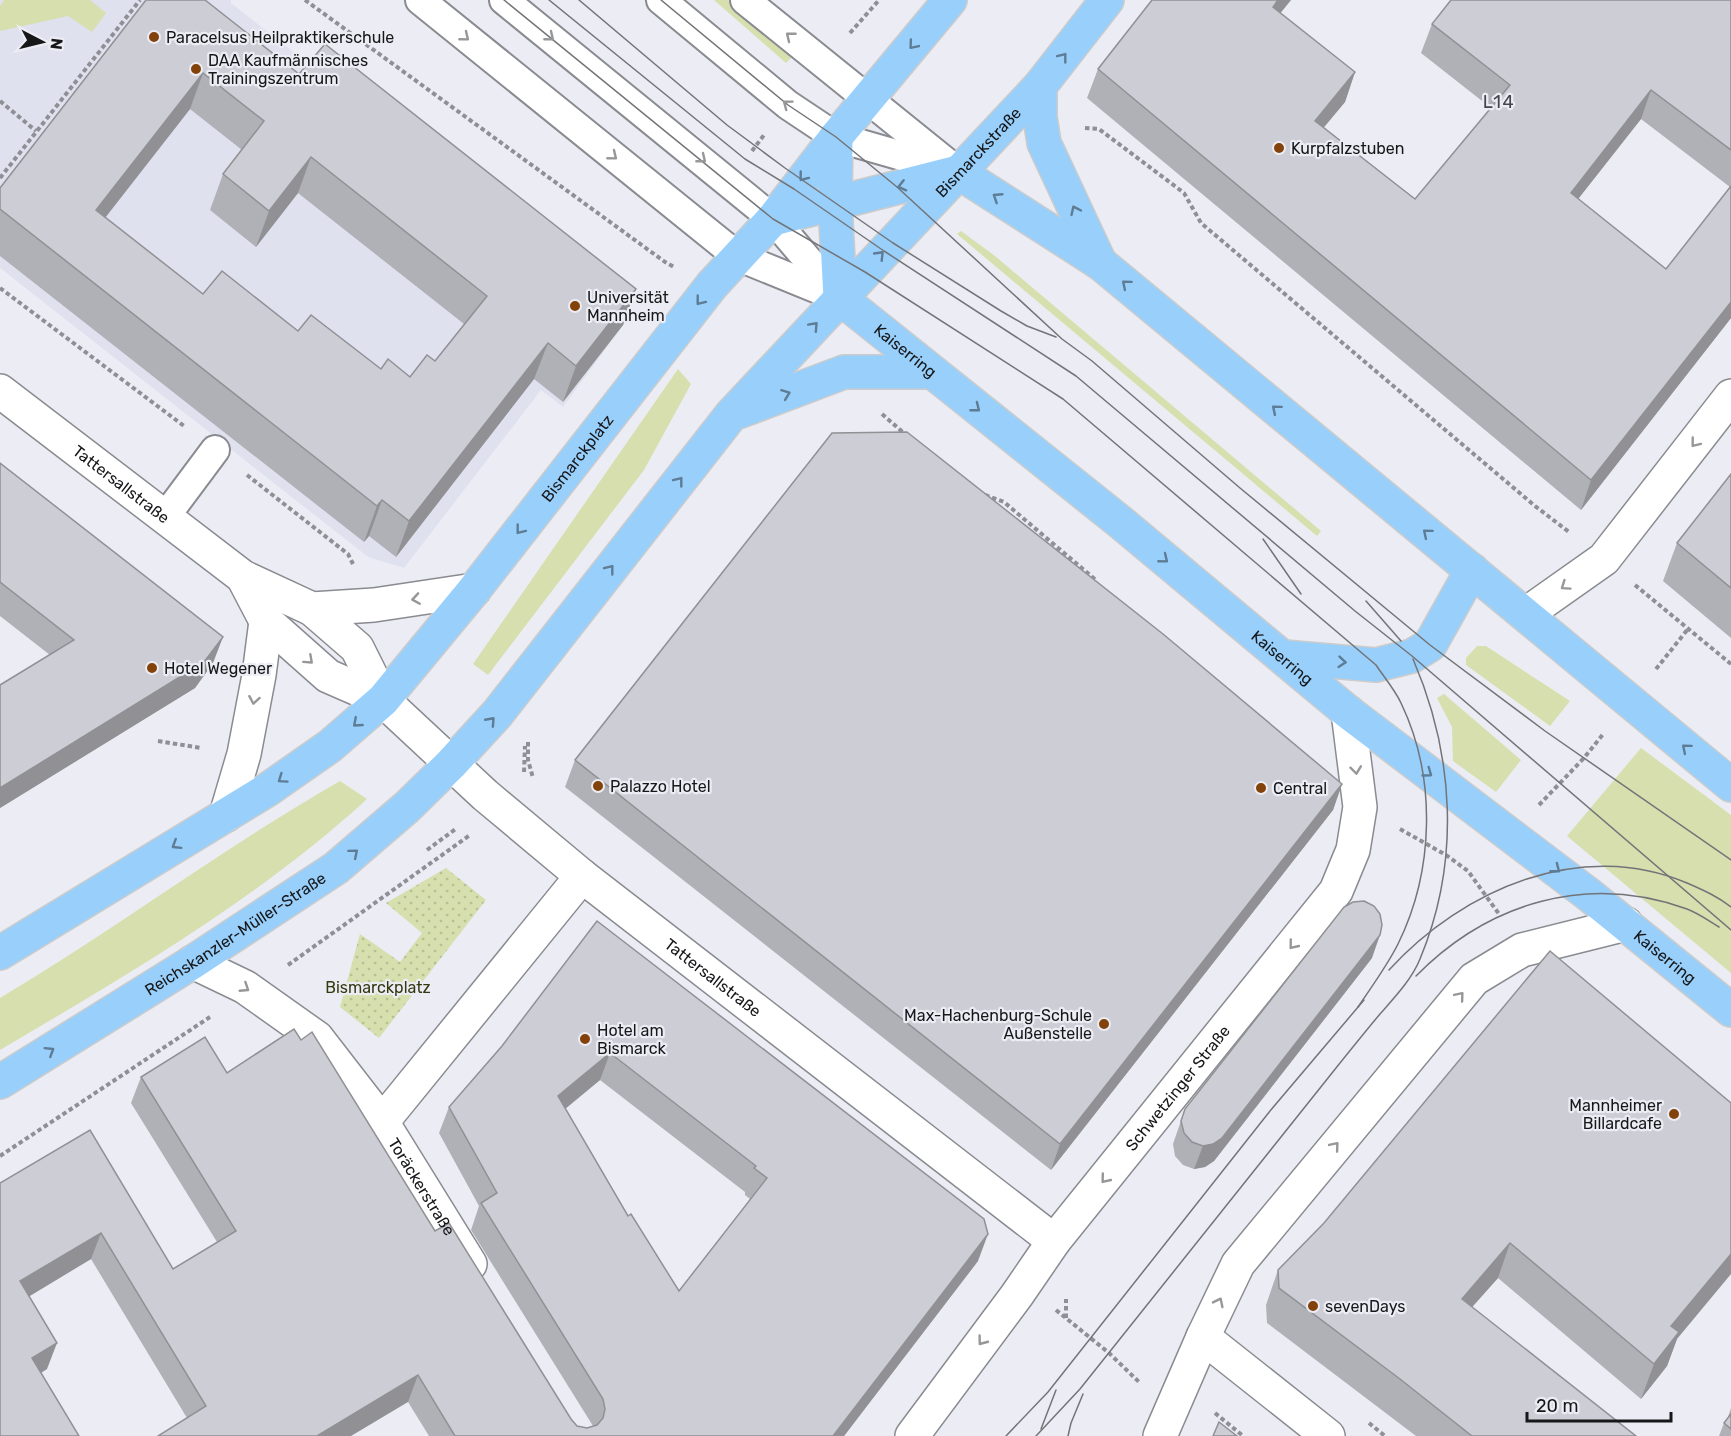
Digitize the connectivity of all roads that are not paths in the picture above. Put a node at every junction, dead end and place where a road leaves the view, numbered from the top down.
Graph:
1 (420, 0) edge
2 (504, 0) edge
3 (661, 0) edge
4 (745, 0) edge
5 (950, 0) edge
6 (1107, 0) edge
7 (1040, 86) junction
8 (868, 99) junction
9 (836, 137) junction
10 (958, 172) junction
11 (835, 203) junction
12 (773, 219) junction
13 (737, 256) junction
14 (1100, 262) junction
15 (840, 298) junction
16 (930, 372) junction
17 (0, 391) edge
18 (1731, 396) edge
19 (731, 415) junction
20 (215, 450) road end
21 (165, 517) junction
22 (1472, 570) junction
23 (243, 576) junction
24 (474, 590) junction
25 (312, 609) junction
26 (1526, 614) junction
27 (266, 621) junction
28 (1284, 657) junction
29 (383, 700) junction
30 (1348, 712) junction
31 (451, 764) junction
32 (1731, 785) edge
33 (226, 815) junction
34 (582, 876) junction
35 (1626, 924) junction
36 (0, 953) edge
37 (193, 962) junction
38 (1731, 1010) edge
39 (0, 1082) edge
40 (382, 1122) junction
41 (1054, 1240) junction
42 (489, 1294) edge
43 (1203, 1337) junction
44 (912, 1436) edge
45 (1160, 1436) edge
46 (1328, 1436) edge

1 -> 13 lane
2 -> 12 lane
9 -> 3 lane
8 -> 4 lane
5 -> 8 main road
7 -> 6 main road, Bismarckstraße
7 - 10 main road, Bismarckstraße
14 -> 7 main road
8 - 9 main road
8 - 10 lane
9 - 10 lane
9 - 11 main road
9 -> 12 main road
10 -> 11 main road
14 -> 10 main road
15 -> 10 main road, Bismarckstraße
11 - 12 main road
11 - 15 main road
12 - 13 main road, Bismarckplatz
12 - 15 lane
13 - 15 lane
13 -> 24 main road, Bismarckplatz
22 -> 14 main road
15 - 16 main road, Kaiserring
19 -> 15 main road
19 -> 16 main road
16 -> 28 main road, Kaiserring
17 - 21 street, Tattersallstraße
18 -> 26 street
31 -> 19 main road
20 - 21 lane
21 - 23 street, Tattersallstraße
22 - 26 main road
28 -> 22 main road
23 - 25 street, Tattersallstraße
23 - 27 street, Tattersallstraße
24 -> 25 street, Tattersallstraße
24 - 29 main road, Bismarckplatz
25 - 29 street, Tattersallstraße
32 -> 26 main road
27 -> 29 street, Tattersallstraße
27 -> 33 street
28 - 30 main road, Kaiserring
29 - 31 street, Tattersallstraße
29 -> 33 main road
30 -> 35 main road, Kaiserring
30 -> 41 street, Schwetzinger Straße
31 - 34 street, Tattersallstraße
37 -> 31 main road, Reichskanzler-Müller-Straße
33 -> 36 main road
34 - 40 street
34 - 41 street, Tattersallstraße
35 - 38 main road, Kaiserring
43 -> 35 street
39 -> 37 main road, Reichskanzler-Müller-Straße
37 -> 40 street
40 - 42 street, Toräckerstraße
41 -> 44 street, Schwetzinger Straße
43 - 45 street
43 - 46 street

